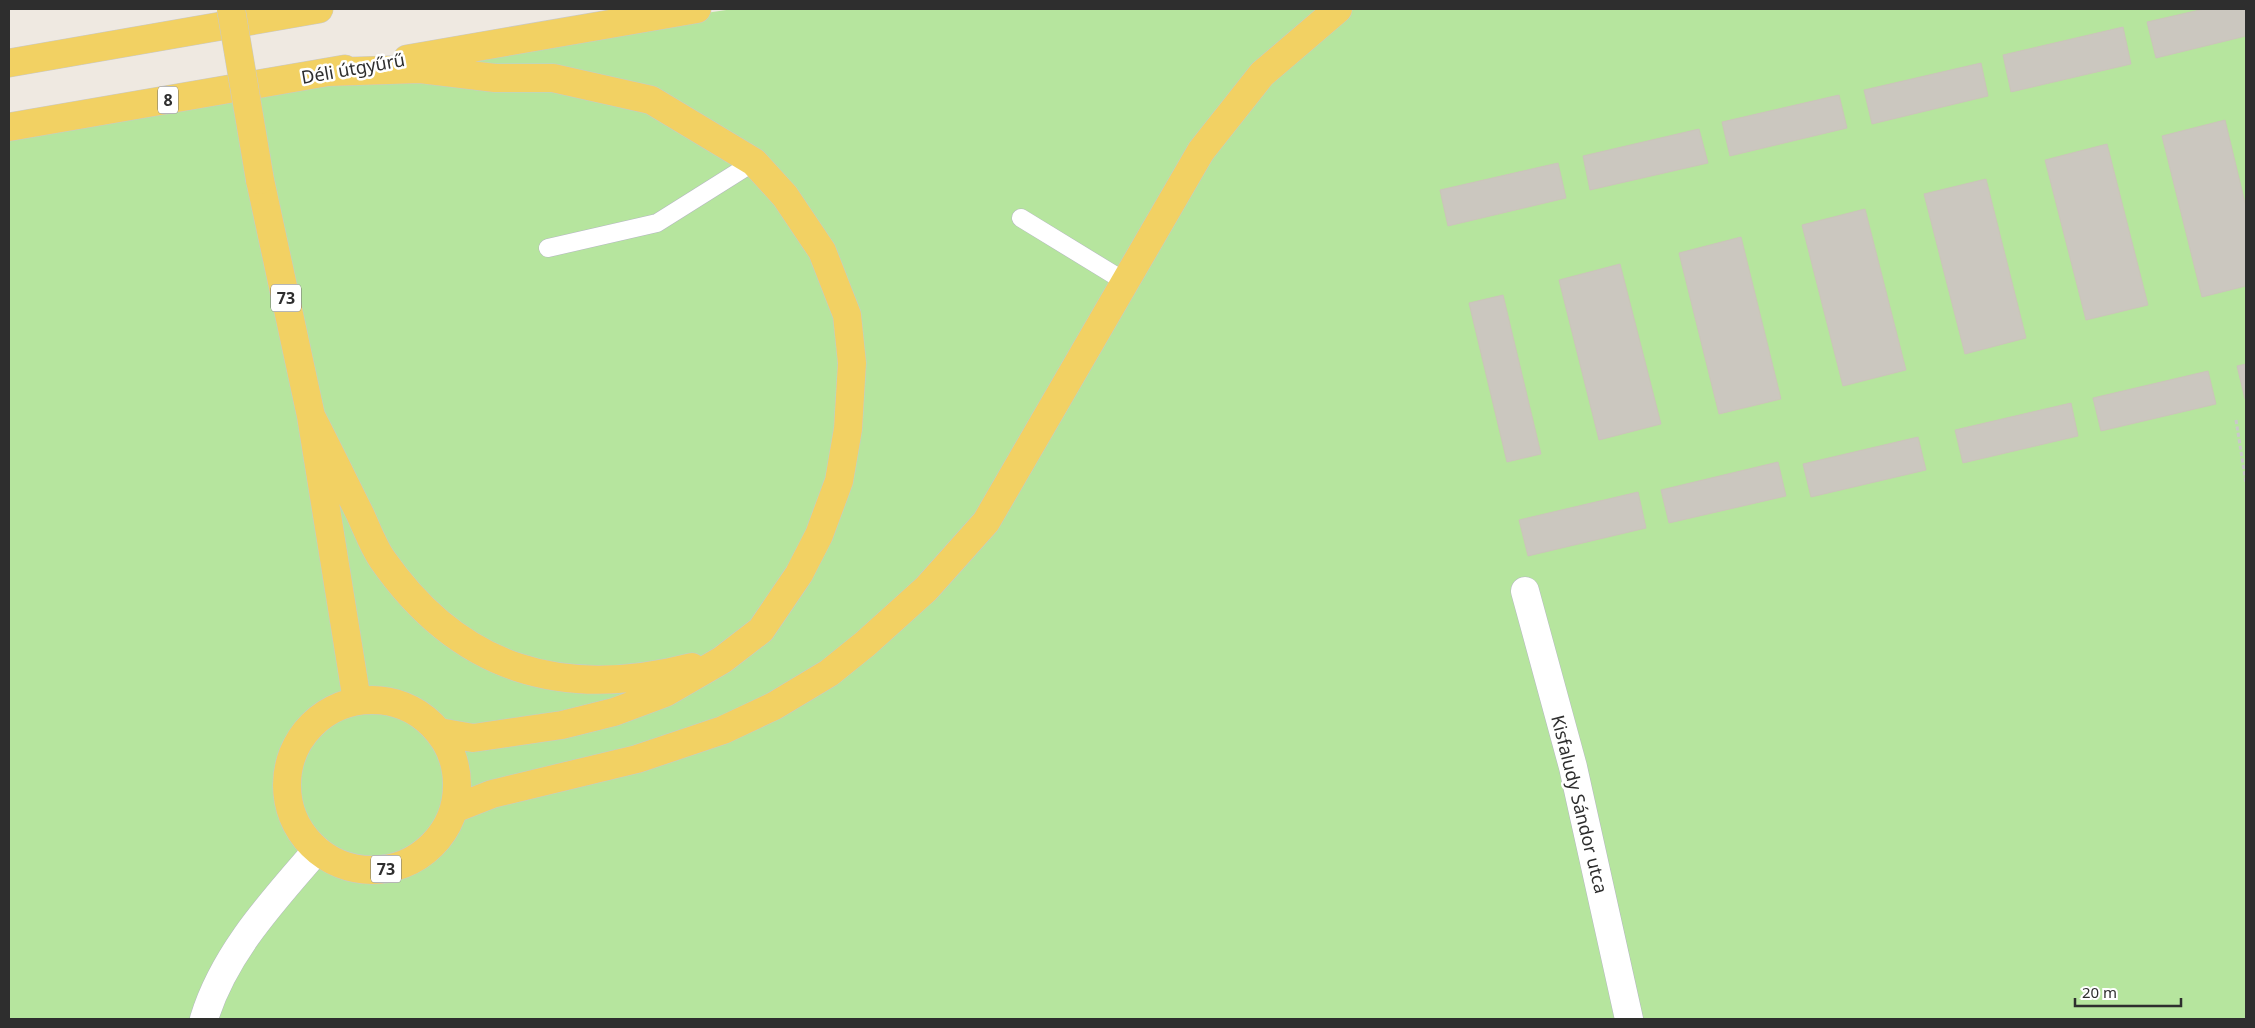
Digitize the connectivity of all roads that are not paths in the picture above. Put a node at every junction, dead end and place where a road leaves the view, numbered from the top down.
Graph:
1 (231, 9) edge
2 (320, 9) edge
3 (697, 9) edge
4 (1338, 9) edge
5 (9, 63) edge
6 (328, 72) junction
7 (9, 127) edge
8 (754, 162) junction
9 (1021, 218) dead end
10 (548, 248) dead end
11 (1124, 282) junction
12 (311, 416) junction
13 (1525, 591) dead end
14 (722, 660) junction
15 (358, 701) junction
16 (439, 732) junction
17 (454, 809) junction
18 (317, 850) junction
19 (204, 1019) edge
20 (1629, 1019) edge

1 - 12 main road, 73, bridge
2 - 5 main road
3 - 6 main road, Déli útgyűrű / 8
4 - 11 main road
6 - 7 main road, Déli útgyűrű / 8
6 - 8 main road
8 - 10 lane
8 - 14 main road
9 - 11 lane
11 - 17 main road
12 - 14 main road
12 - 15 main road, 73
13 - 20 street, Kisfaludy Sándor utca
14 - 16 main road
15 - 16 main road, 73
15 - 18 main road, 73
16 - 17 main road, 73
17 - 18 main road, 73
18 - 19 street

